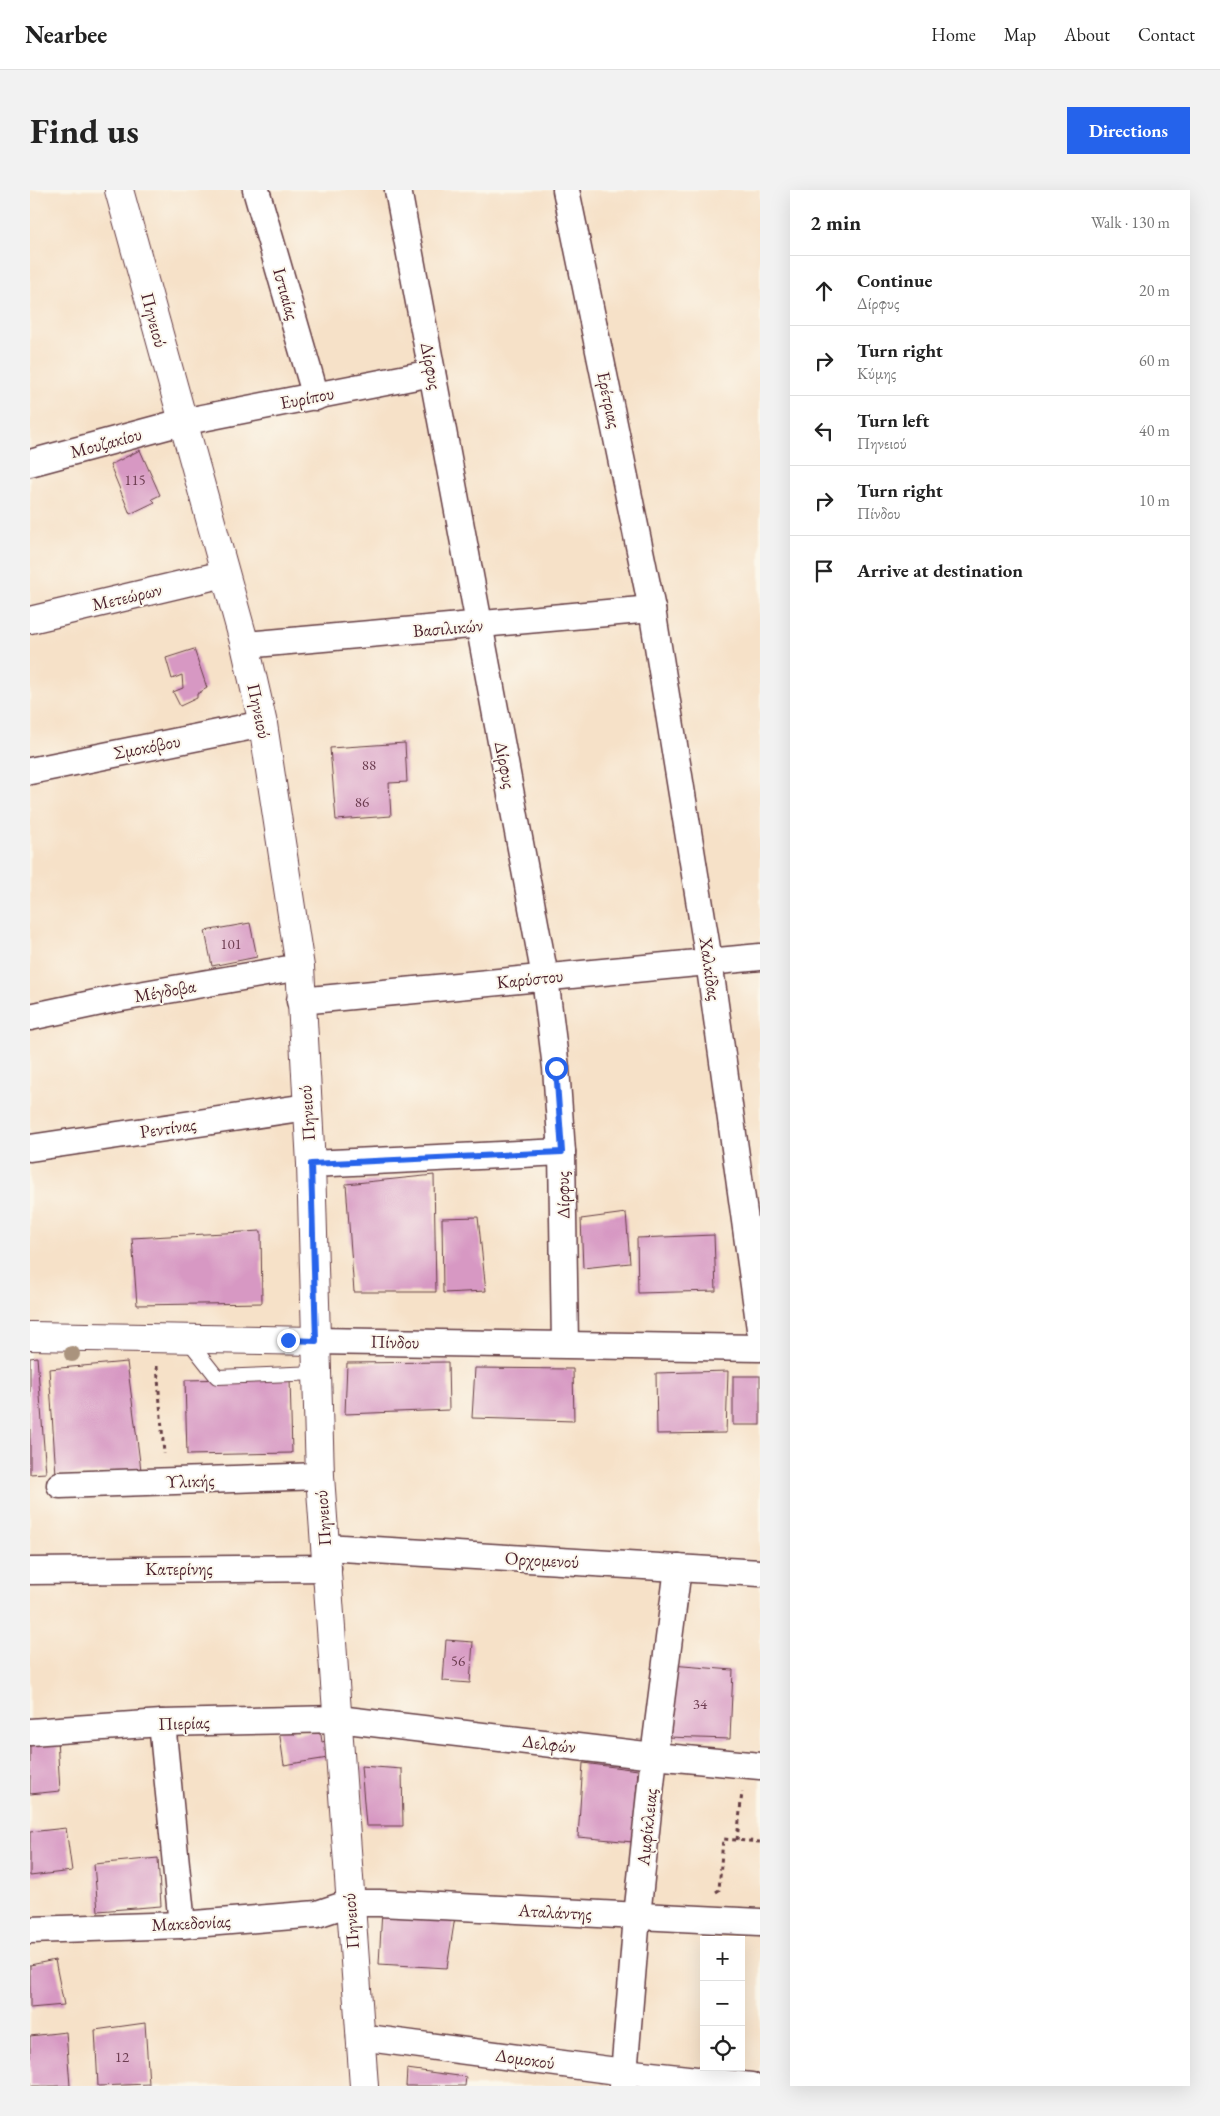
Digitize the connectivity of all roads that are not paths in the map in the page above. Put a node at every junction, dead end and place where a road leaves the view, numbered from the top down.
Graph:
1 (119, 190) edge
2 (256, 190) edge
3 (398, 190) edge
4 (566, 190) edge
5 (432, 373) junction
6 (316, 397) junction
7 (182, 422) junction
8 (30, 463) edge
9 (224, 574) junction
10 (652, 609) junction
11 (30, 620) edge
12 (479, 625) junction
13 (245, 646) junction
14 (263, 724) junction
15 (30, 771) edge
16 (760, 957) edge
17 (709, 961) junction
18 (300, 967) junction
19 (545, 977) junction
20 (300, 1001) junction
21 (30, 1017) edge
22 (307, 1107) junction
23 (30, 1148) edge
24 (562, 1152) junction
25 (311, 1164) junction
26 (760, 1330) edge
27 (30, 1336) edge
28 (187, 1339) junction
29 (316, 1341) junction
30 (565, 1344) junction
31 (760, 1348) edge
32 (317, 1373) junction
33 (320, 1476) junction
34 (60, 1485) dead end
35 (326, 1558) junction
36 (678, 1568) junction
37 (30, 1571) edge
38 (760, 1573) edge
39 (338, 1719) junction
40 (162, 1723) junction
41 (30, 1732) edge
42 (654, 1756) junction
43 (752, 1765) edge
44 (350, 1903) junction
45 (637, 1916) junction
46 (760, 1922) edge
47 (182, 1925) junction
48 (30, 1930) edge
49 (360, 2037) junction
50 (623, 2079) edge
51 (364, 2086) edge
52 (751, 2086) edge

1 - 7 main road, Πηνειού
2 - 6 street, Ιστιαίας
3 - 5 street, Δίρφυς
4 - 10 street, Ερέτριας
5 - 6 street, Ευρίπου
5 - 12 street, Δίρφυς
6 - 7 street, Ευρίπου
7 - 8 street, Μουζακίου
7 - 9 main road, Πηνειού
9 - 11 street, Μετεώρων
9 - 13 main road, Πηνειού
10 - 12 street, Βασιλικών
10 - 17 street, Χαλκίδας
12 - 13 street, Βασιλικών
12 - 19 street, Δίρφυς
13 - 14 main road, Πηνειού
14 - 15 street, Σμοκόβου
14 - 18 main road, Πηνειού
16 - 17 street, Καρύστου
17 - 19 street, Καρύστου
17 - 26 street, Χαλκίδας
18 - 20 main road, Πηνειού
18 - 21 street, Μέγδοβα
19 - 20 street, Καρύστου
19 - 24 street, Δίρφυς
20 - 22 main road, Πηνειού
22 - 23 street, Ρεντίνας
22 - 25 main road, Πηνειού
24 - 25 street
24 - 30 street, Δίρφυς
25 - 29 main road, Πηνειού
27 - 28 main road, Πίνδου
28 - 29 main road, Πίνδου
28 - 32 lane
29 - 30 street, Πίνδου
29 - 32 main road, Πηνειού
30 - 31 street, Πίνδου
32 - 33 main road, Πηνειού
33 - 34 street, Υλικής
33 - 35 main road, Πηνειού
35 - 36 street, Ορχομενού
35 - 37 street, Κατερίνης
35 - 39 main road, Πηνειού
36 - 38 street, Ορχομενού
36 - 42 street, Αμφίκλειας
39 - 40 street, Πιερίας
39 - 42 street, Δελφών
39 - 44 main road, Πηνειού
40 - 41 street, Πιερίας
40 - 47 street
42 - 43 street, Δελφών
42 - 45 street, Αμφίκλειας
44 - 45 street, Αταλάντης
44 - 47 street, Μακεδονίας
44 - 49 main road, Πηνειού
45 - 46 street, Αταλάντης
45 - 50 street, Αμφίκλειας
47 - 48 street, Μακεδονίας
49 - 50 street, Δομοκού
49 - 51 main road, Πηνειού
50 - 52 street, Δομοκού

